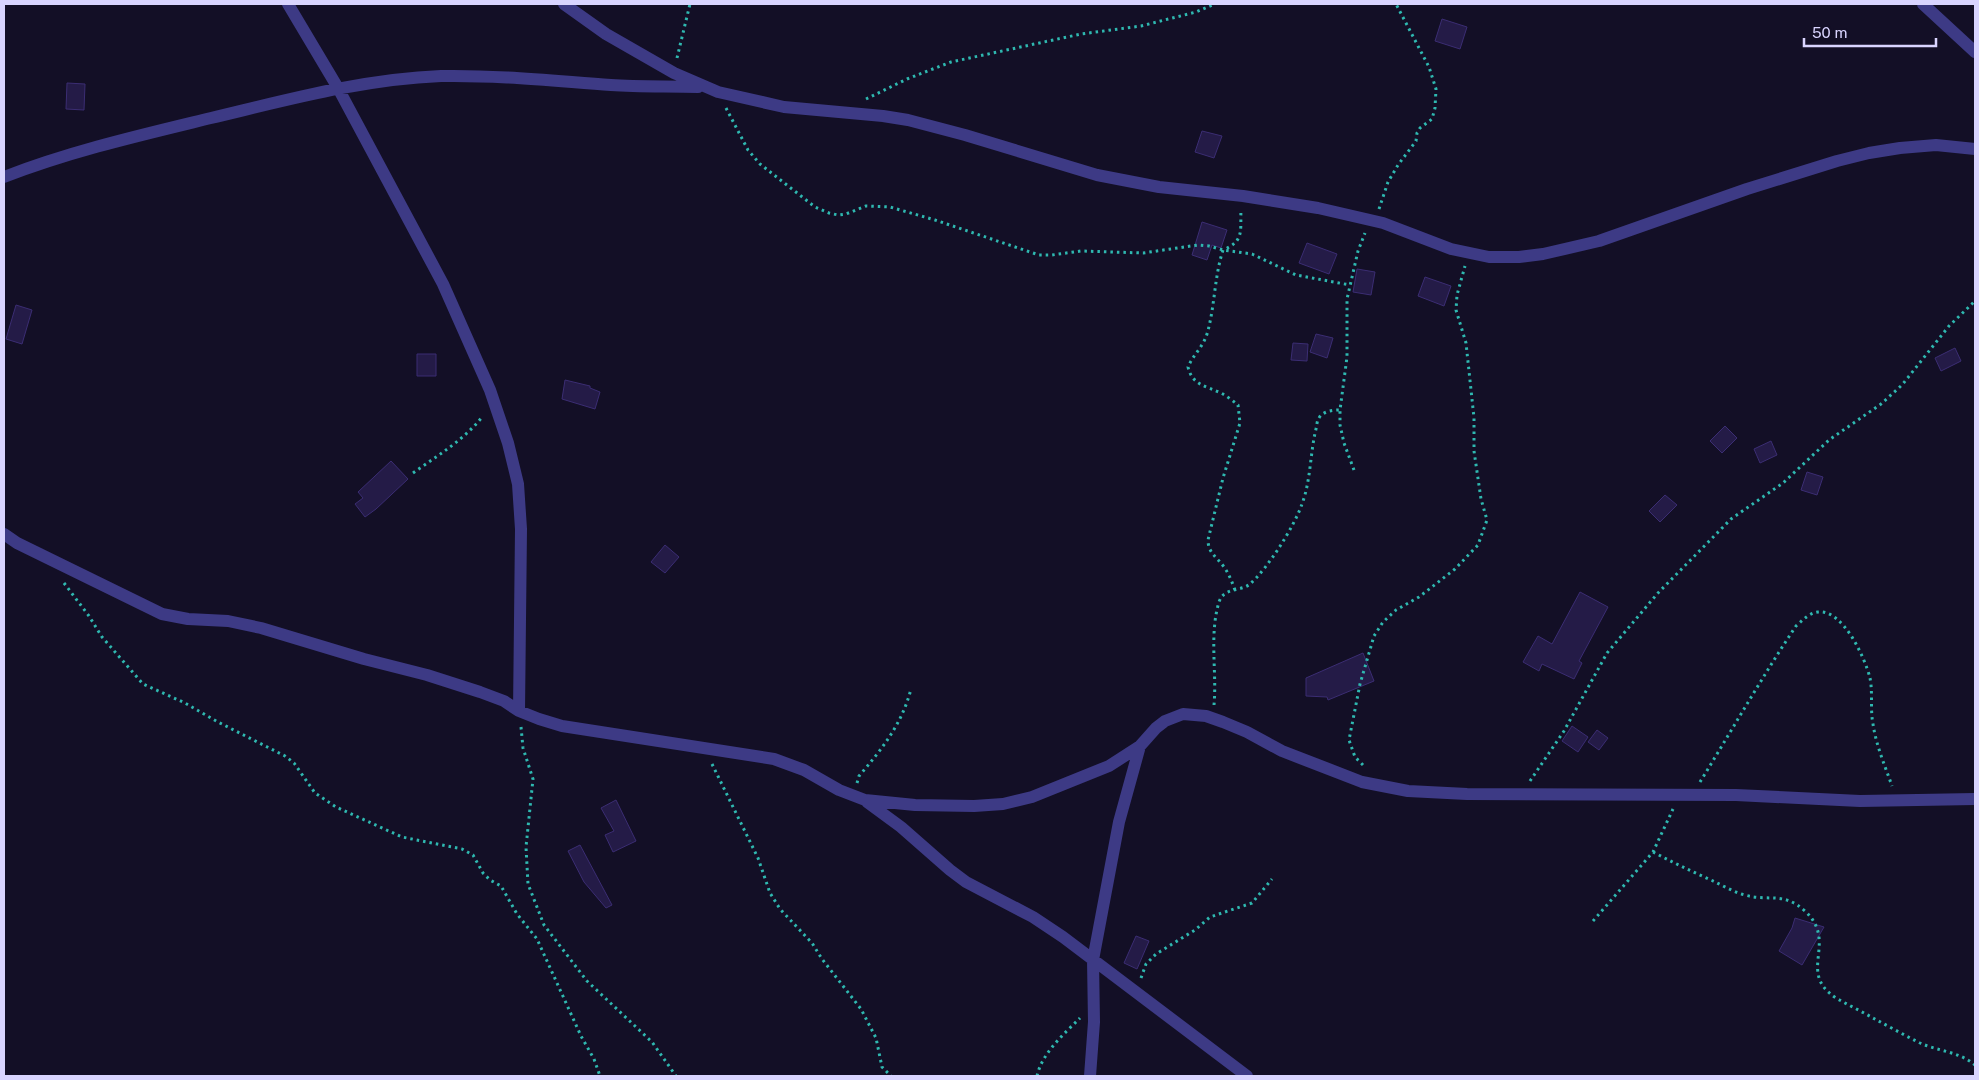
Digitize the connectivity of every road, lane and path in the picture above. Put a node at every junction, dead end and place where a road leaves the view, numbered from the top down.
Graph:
1 (288, 4) edge
2 (564, 4) edge
3 (690, 4) edge
4 (1215, 4) edge
5 (1396, 4) edge
6 (1923, 4) edge
7 (1975, 52) edge
8 (674, 73) junction
9 (705, 87) junction
10 (338, 88) junction
11 (718, 92) junction
12 (864, 100) dead end
13 (1975, 149) edge
14 (4, 177) edge
15 (1244, 196) junction
16 (1372, 221) junction
17 (1223, 250) junction
18 (1469, 254) junction
19 (1350, 285) junction
20 (1975, 300) edge
21 (491, 395) junction
22 (1340, 410) junction
23 (1354, 470) dead end
24 (413, 473) dead end
25 (4, 534) edge
26 (48, 558) junction
27 (1235, 590) junction
28 (911, 689) dead end
29 (519, 711) junction
30 (1211, 718) junction
31 (1140, 746) junction
32 (704, 747) junction
33 (1385, 788) junction
34 (1521, 794) junction
35 (1678, 794) junction
36 (1692, 794) junction
37 (853, 795) junction
38 (865, 800) junction
39 (1975, 800) edge
40 (1898, 801) junction
41 (1653, 852) junction
42 (1272, 879) dead end
43 (1593, 921) dead end
44 (1093, 960) junction
45 (1136, 992) junction
46 (1093, 999) junction
47 (1975, 1066) edge
48 (600, 1076) edge
49 (676, 1076) edge
50 (891, 1076) edge
51 (1037, 1076) edge
52 (1090, 1076) edge
53 (1247, 1076) edge

1 - 10 street
2 - 8 street
3 - 8 path
4 - 12 path
5 - 16 path
6 - 7 street
8 - 9 street
9 - 10 street
9 - 11 street
10 - 14 street
10 - 21 street
11 - 15 street
11 - 17 path
13 - 18 street
15 - 16 street
15 - 17 path
16 - 18 street
16 - 19 path
17 - 19 path
17 - 27 path
18 - 33 path
19 - 22 path
20 - 34 path
21 - 24 path
21 - 29 street
22 - 23 path
22 - 27 path
25 - 26 street
26 - 29 street
26 - 48 path
27 - 30 path
28 - 37 path
29 - 32 street
29 - 49 path
30 - 31 street
30 - 33 street
31 - 38 street
31 - 44 street
32 - 37 street
32 - 50 path
33 - 34 street
34 - 35 street
35 - 36 street
35 - 41 path
36 - 40 street
36 - 40 path
37 - 38 street
38 - 44 street
39 - 40 street
41 - 43 path
41 - 47 path
42 - 45 path
44 - 45 street
44 - 46 street
45 - 53 street
46 - 51 path
46 - 52 street

